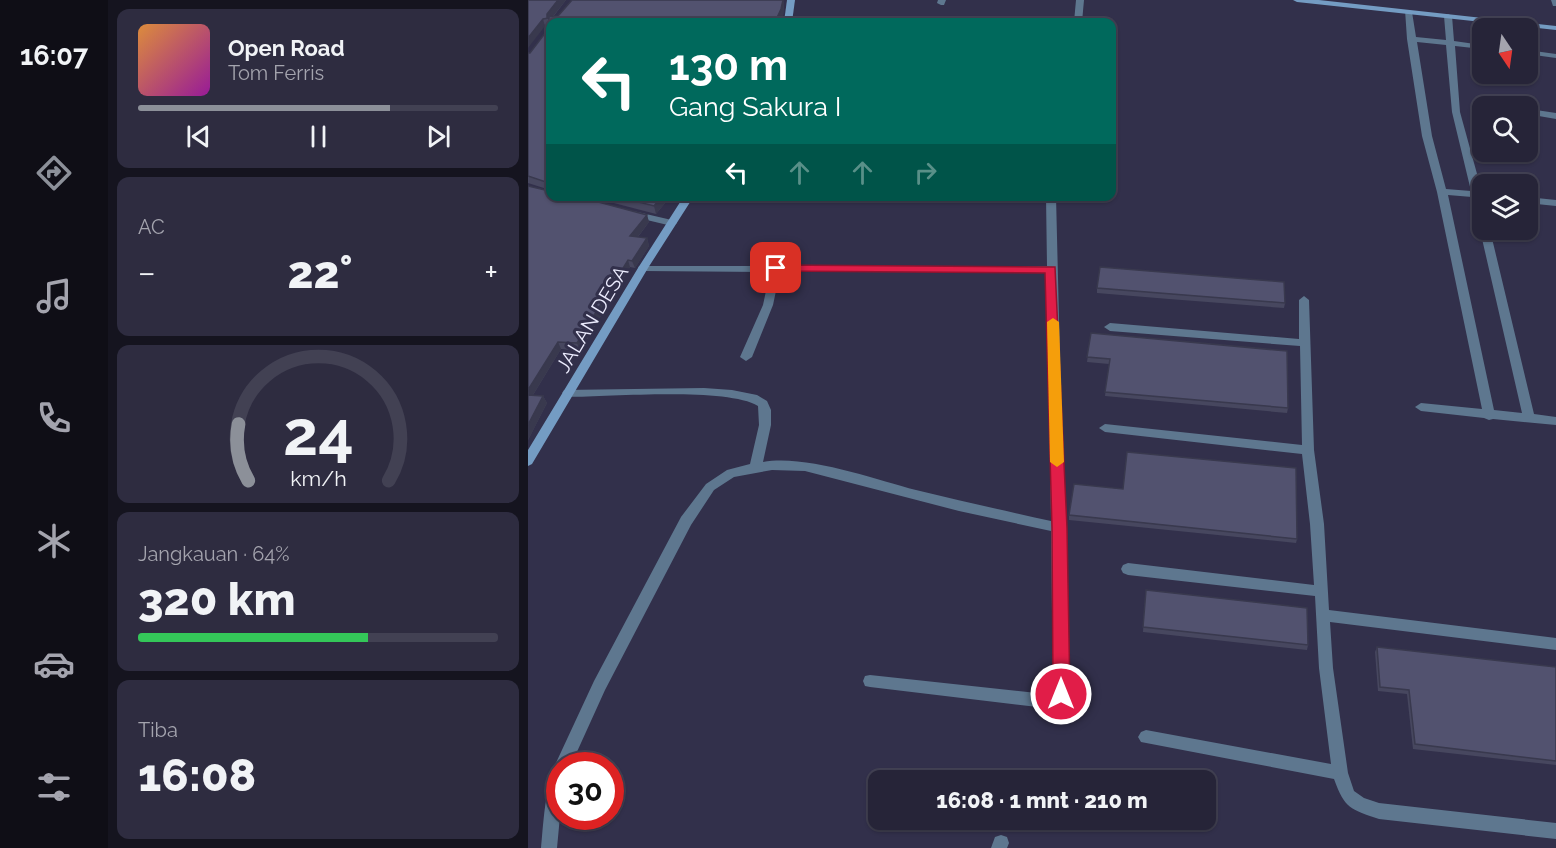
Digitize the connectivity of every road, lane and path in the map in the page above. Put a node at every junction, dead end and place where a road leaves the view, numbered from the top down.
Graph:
1 (791, 0) edge
2 (1080, 0) edge
3 (1300, 0) edge
4 (1555, 0) edge
5 (1556, 4) edge
6 (1408, 12) junction
7 (1448, 16) junction
8 (789, 18) edge
9 (1078, 18) edge
10 (1556, 28) edge
11 (1411, 39) junction
12 (1451, 43) junction
13 (1472, 46) edge
14 (1538, 54) edge
15 (1556, 56) edge
16 (1538, 113) edge
17 (1556, 116) edge
18 (1474, 174) edge
19 (1442, 192) junction
20 (1472, 194) edge
21 (686, 201) edge
22 (1051, 201) edge
23 (1538, 201) edge
24 (1556, 203) edge
25 (617, 210) edge
26 (672, 223) junction
27 (1487, 240) edge
28 (643, 268) junction
29 (776, 268) junction
30 (1051, 269) junction
31 (1304, 300) dead end
32 (1110, 327) dead end
33 (1306, 343) junction
34 (746, 357) dead end
35 (568, 393) junction
36 (1421, 407) dead end
37 (1489, 416) junction
38 (1529, 419) junction
39 (1556, 421) edge
40 (1105, 428) dead end
41 (1308, 450) junction
42 (528, 461) edge
43 (756, 467) junction
44 (1060, 528) junction
45 (1128, 569) dead end
46 (1320, 591) junction
47 (1324, 615) junction
48 (1556, 644) edge
49 (870, 681) dead end
50 (1146, 737) dead end
51 (569, 752) edge
52 (1340, 773) junction
53 (551, 830) edge
54 (1556, 831) edge
55 (549, 846) edge

1 - 8 street
2 - 9 street
3 - 6 street
4 - 5 street
6 - 7 street
6 - 11 street
7 - 10 street
7 - 12 street
11 - 12 street
11 - 19 street
12 - 13 street
12 - 18 street
14 - 15 street
16 - 17 street
19 - 20 street
19 - 37 street
21 - 26 street, JALAN DESA
22 - 30 street
23 - 24 street
25 - 26 street
26 - 28 street, JALAN DESA
27 - 38 street
28 - 29 street
28 - 35 street, JALAN DESA
29 - 30 street
29 - 34 street
30 - 44 street
31 - 33 street
32 - 33 street
33 - 41 street
35 - 42 street, JALAN DESA
35 - 43 street
36 - 37 street
37 - 38 street
38 - 39 street
40 - 41 street
41 - 46 street
43 - 44 street
43 - 51 street
44 - 49 street
45 - 46 street
46 - 47 street
47 - 48 street
47 - 52 street
50 - 52 street
52 - 54 street
53 - 55 street

